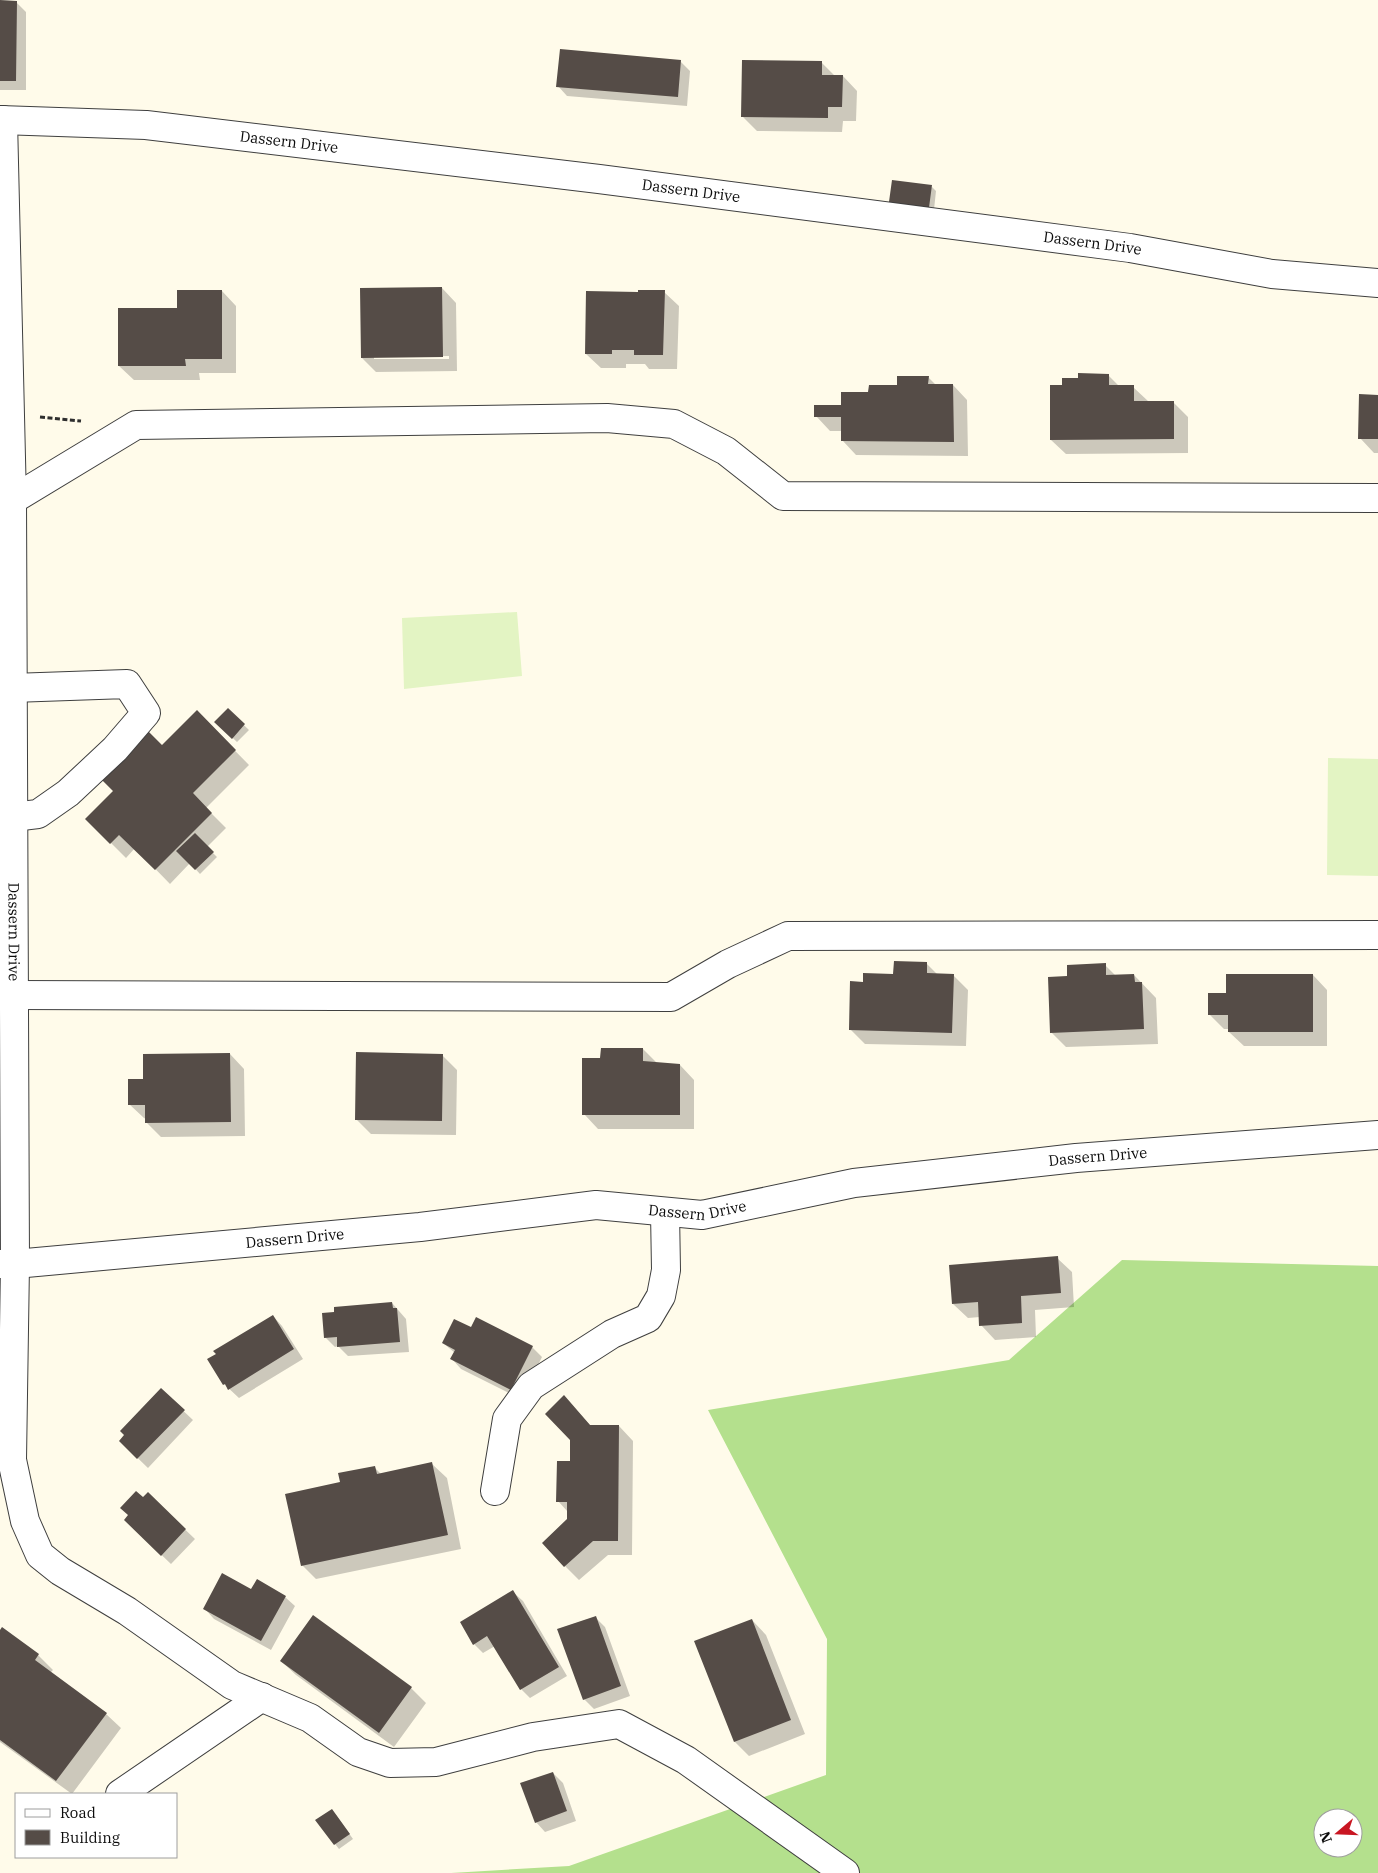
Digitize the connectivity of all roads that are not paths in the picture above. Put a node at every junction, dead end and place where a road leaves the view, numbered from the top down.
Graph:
1 (1, 120) edge
2 (1378, 282) edge
3 (1378, 498) edge
4 (12, 500) junction
5 (12, 688) junction
6 (13, 817) junction
7 (1378, 935) edge
8 (14, 995) junction
9 (1378, 1135) edge
10 (665, 1212) junction
11 (7, 1264) edge
12 (495, 1491) dead end
13 (262, 1698) junction
14 (121, 1793) edge
15 (845, 1873) edge

1 - 2 street, Dassern Drive
1 - 4 street, Dassern Drive
3 - 4 street
4 - 5 street, Dassern Drive
5 - 6 street, Dassern Drive
5 - 6 street
6 - 8 street, Dassern Drive
7 - 8 street
8 - 11 street, Dassern Drive
9 - 10 street, Dassern Drive
10 - 11 street, Dassern Drive
10 - 12 street
11 - 13 street
13 - 14 street
13 - 15 street

